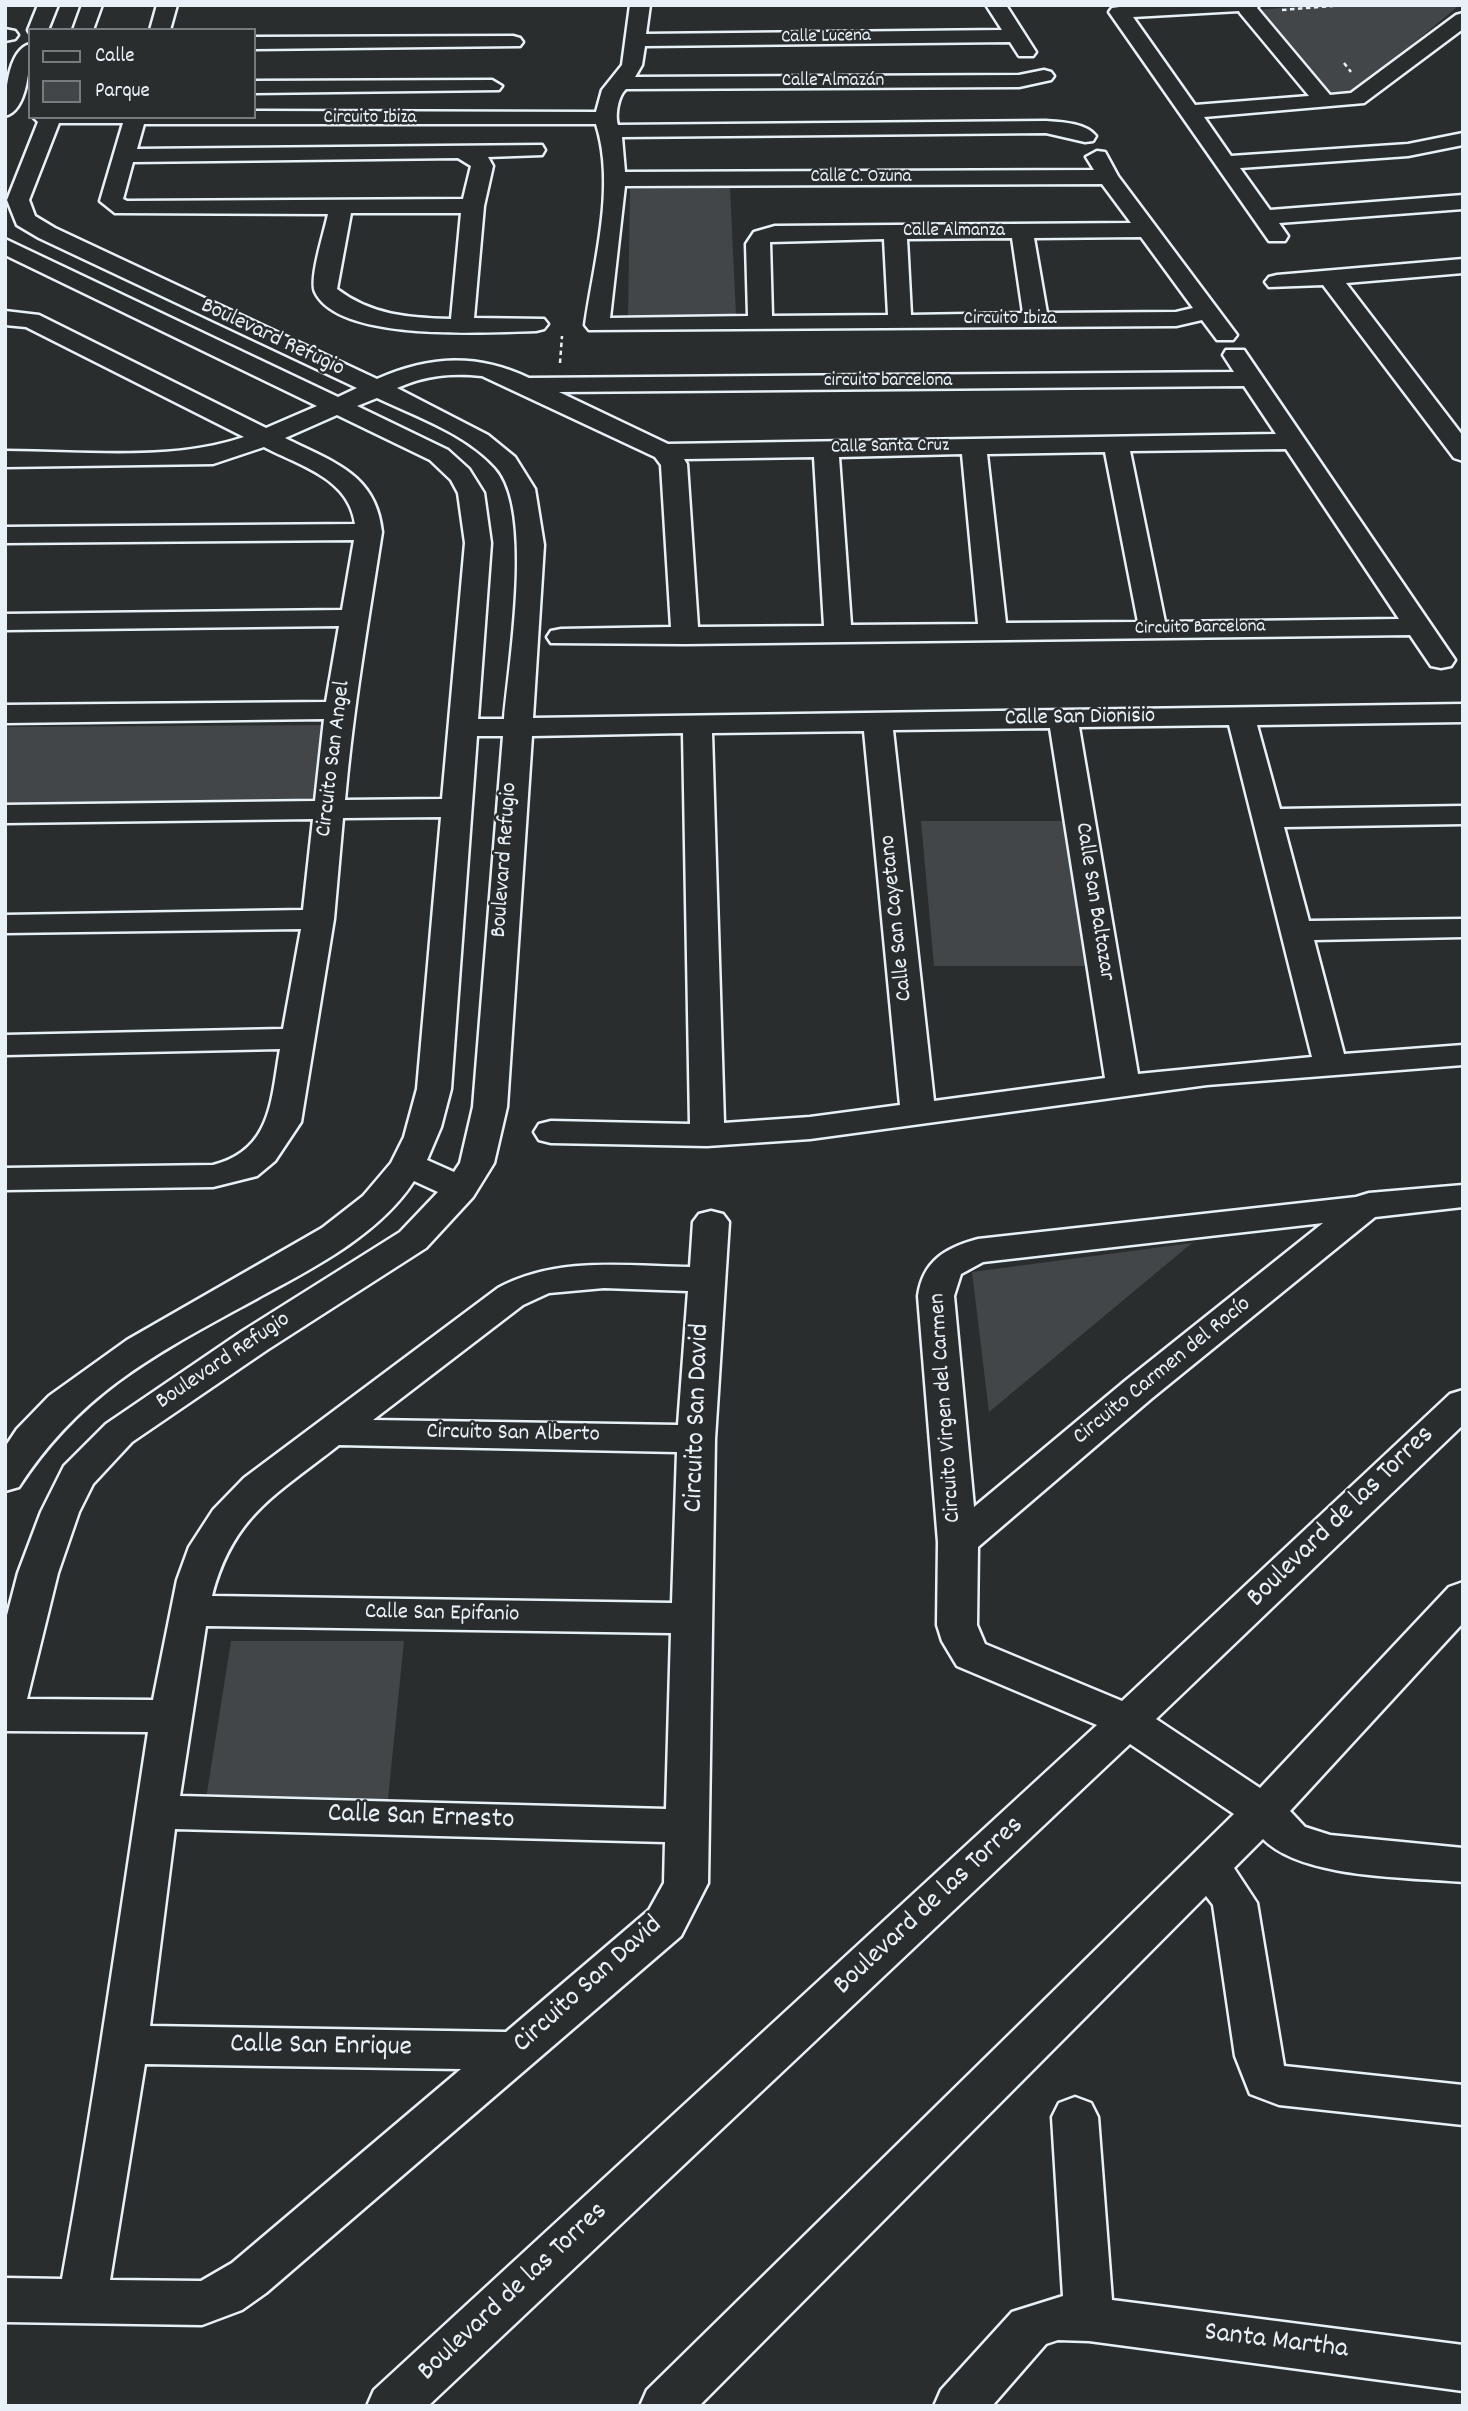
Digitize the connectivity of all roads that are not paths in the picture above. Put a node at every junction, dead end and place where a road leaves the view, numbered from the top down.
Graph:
1 (48, 5) edge
2 (92, 5) edge
3 (167, 5) edge
4 (640, 5) edge
5 (996, 5) edge
6 (1248, 5) edge
7 (1463, 19) edge
8 (39, 28) edge
9 (84, 28) edge
10 (161, 28) edge
11 (1015, 36) junction
12 (636, 40) junction
13 (513, 42) dead end
14 (256, 43) edge
15 (28, 55) edge
16 (1044, 76) junction
17 (621, 83) junction
18 (492, 86) dead end
19 (256, 87) edge
20 (1325, 102) junction
21 (5, 112) edge
22 (1189, 112) junction
23 (28, 116) edge
24 (51, 119) edge
25 (135, 119) edge
26 (203, 119) edge
27 (608, 125) junction
28 (1085, 136) junction
29 (1463, 138) edge
30 (534, 150) dead end
31 (462, 151) junction
32 (125, 156) junction
33 (1225, 163) junction
34 (1108, 177) junction
35 (614, 179) junction
36 (1463, 202) edge
37 (473, 206) junction
38 (341, 207) junction
39 (1264, 217) junction
40 (1146, 230) junction
41 (895, 232) junction
42 (1022, 232) junction
43 (1276, 236) dead end
44 (5, 246) edge
45 (1463, 266) edge
46 (1329, 277) junction
47 (1277, 282) dead end
48 (1208, 311) junction
49 (5, 318) edge
50 (1036, 320) junction
51 (900, 321) junction
52 (760, 323) junction
53 (462, 324) junction
54 (536, 324) dead end
55 (1252, 379) junction
56 (523, 385) junction
57 (375, 388) junction
58 (337, 404) junction
59 (265, 438) junction
60 (1294, 441) junction
61 (1116, 444) junction
62 (974, 447) junction
63 (826, 449) junction
64 (664, 452) junction
65 (1463, 453) edge
66 (5, 459) edge
67 (369, 532) junction
68 (5, 535) edge
69 (356, 618) junction
70 (5, 622) edge
71 (1417, 626) junction
72 (1153, 630) junction
73 (993, 632) junction
74 (838, 634) junction
75 (685, 636) junction
76 (561, 637) dead end
77 (1441, 660) dead end
78 (339, 710) junction
79 (1463, 713) edge
80 (5, 714) edge
81 (1241, 717) junction
82 (1063, 720) junction
83 (878, 722) junction
84 (697, 725) junction
85 (462, 728) junction
86 (516, 728) junction
87 (455, 808) junction
88 (328, 811) junction
89 (5, 814) edge
90 (1463, 815) edge
91 (1267, 818) junction
92 (317, 919) junction
93 (5, 924) edge
94 (1463, 928) edge
95 (1296, 931) junction
96 (299, 1039) junction
97 (5, 1045) edge
98 (1463, 1055) edge
99 (1330, 1064) junction
100 (1123, 1084) junction
101 (918, 1113) junction
102 (551, 1132) dead end
103 (707, 1135) junction
104 (408, 1165) junction
105 (5, 1179) edge
106 (461, 1189) junction
107 (1463, 1196) edge
108 (1369, 1204) junction
109 (711, 1222) dead end
110 (705, 1279) junction
111 (1463, 1403) edge
112 (330, 1432) junction
113 (696, 1439) junction
114 (5, 1477) edge
115 (958, 1542) junction
116 (1463, 1597) edge
117 (190, 1611) junction
118 (693, 1618) junction
119 (5, 1704) edge
120 (5, 1715) edge
121 (172, 1716) junction
122 (1128, 1721) junction
123 (155, 1812) junction
124 (1263, 1812) junction
125 (686, 1826) junction
126 (1463, 1865) edge
127 (1206, 1866) junction
128 (125, 2045) junction
129 (517, 2051) junction
130 (1463, 2105) edge
131 (1074, 2116) dead end
132 (5, 2300) edge
133 (82, 2301) junction
134 (1088, 2319) junction
135 (1463, 2368) edge
136 (971, 2403) edge
137 (392, 2406) edge
138 (666, 2406) edge

1 - 8 street
2 - 9 street
3 - 10 street
4 - 12 street
5 - 11 street
6 - 20 street
6 - 22 street
7 - 20 street
11 - 12 street, Calle Lucena
11 - 16 street
12 - 17 street
13 - 14 street
15 - 21 street
16 - 17 street, Calle Almazán
16 - 28 street
17 - 27 street
18 - 19 street
20 - 22 street
21 - 23 street
22 - 33 street
24 - 57 street, Boulevard Refugio
25 - 32 street
26 - 27 street, Circuito Ibiza
27 - 28 street, Circuito Ibiza
27 - 35 street
28 - 34 street
29 - 33 street
30 - 31 street
31 - 32 street
31 - 37 street
32 - 38 street
33 - 39 street
34 - 35 street, Calle C. Ozuna
34 - 40 street
35 - 52 street, Circuito Ibiza
36 - 39 street
37 - 38 street
37 - 53 street
38 - 53 street
39 - 43 street
40 - 42 street, Calle Almanza
40 - 48 street
41 - 42 street, Calle Almanza
41 - 51 street
41 - 52 street, Calle Almanza
42 - 50 street
44 - 58 street, Boulevard Refugio
45 - 46 street
46 - 47 street
46 - 65 street
48 - 50 street, Circuito Ibiza
48 - 55 street
49 - 59 street, Circuito San Angel
50 - 51 street, Circuito Ibiza
51 - 52 street, Circuito Ibiza
53 - 54 street
55 - 56 street, circuito barcelona
55 - 60 street
56 - 57 street
56 - 64 street
57 - 58 street
57 - 86 street, Boulevard Refugio
58 - 59 street
58 - 85 street, Boulevard Refugio
59 - 66 street
59 - 67 street, Circuito San Angel
60 - 61 street
60 - 71 street
61 - 62 street, Calle Santa Cruz
61 - 72 street
62 - 63 street, Calle Santa Cruz
62 - 73 street
63 - 64 street, Calle Santa Cruz
63 - 74 street
64 - 75 street
67 - 68 street
67 - 69 street, Circuito San Angel
69 - 70 street
69 - 78 street, Circuito San Angel
71 - 72 street, Circuito Barcelona
71 - 77 street
72 - 73 street, Circuito Barcelona
73 - 74 street, Circuito Barcelona
74 - 75 street, Circuito Barcelona
75 - 76 street, Circuito Barcelona
78 - 80 street
78 - 88 street, Circuito San Angel
79 - 81 street, Calle San Dionisio
81 - 82 street, Calle San Dionisio
81 - 91 street
82 - 83 street, Calle San Dionisio
82 - 100 street, Calle San Baltazar
83 - 84 street, Calle San Dionisio
83 - 101 street, Calle San Cayetano
84 - 86 street, Calle San Dionisio
84 - 103 street
85 - 86 street, Calle San Dionisio
85 - 87 street, Boulevard Refugio
86 - 106 street, Boulevard Refugio
87 - 88 street
87 - 104 street, Boulevard Refugio
88 - 89 street
88 - 92 street, Circuito San Angel
90 - 91 street
91 - 95 street
92 - 93 street
92 - 96 street, Circuito San Angel
94 - 95 street
95 - 99 street
96 - 97 street
96 - 105 street, Circuito San Angel
98 - 99 street
99 - 100 street
100 - 101 street
101 - 103 street
102 - 103 street
104 - 106 street
104 - 114 street, Boulevard Refugio
106 - 119 street, Boulevard Refugio
107 - 108 street, Circuito Virgen del Carmen
108 - 115 street, Circuito Carmen del Rocío
108 - 115 street, Circuito Virgen del Carmen
109 - 110 street, Circuito San David
110 - 112 street
110 - 113 street, Circuito San David
111 - 122 street, Boulevard de las Torres
112 - 113 street, Circuito San Alberto
112 - 117 street
113 - 118 street, Circuito San David
115 - 122 street, Circuito Virgen del Carmen
116 - 124 street
117 - 118 street, Calle San Epifanio
117 - 121 street
118 - 125 street, Circuito San David
120 - 121 street
121 - 123 street
122 - 124 street, Circuito Virgen del Carmen
122 - 137 street, Boulevard de las Torres
123 - 125 street, Calle San Ernesto
123 - 128 street
124 - 126 street, Circuito Virgen del Carmen
124 - 127 street
125 - 129 street, Circuito San David
127 - 130 street
127 - 138 street
128 - 129 street, Calle San Enrique
128 - 133 street
129 - 133 street, Circuito San David
131 - 134 street
132 - 133 street, Circuito San David
134 - 135 street, Santa Martha
134 - 136 street, Santa Martha

